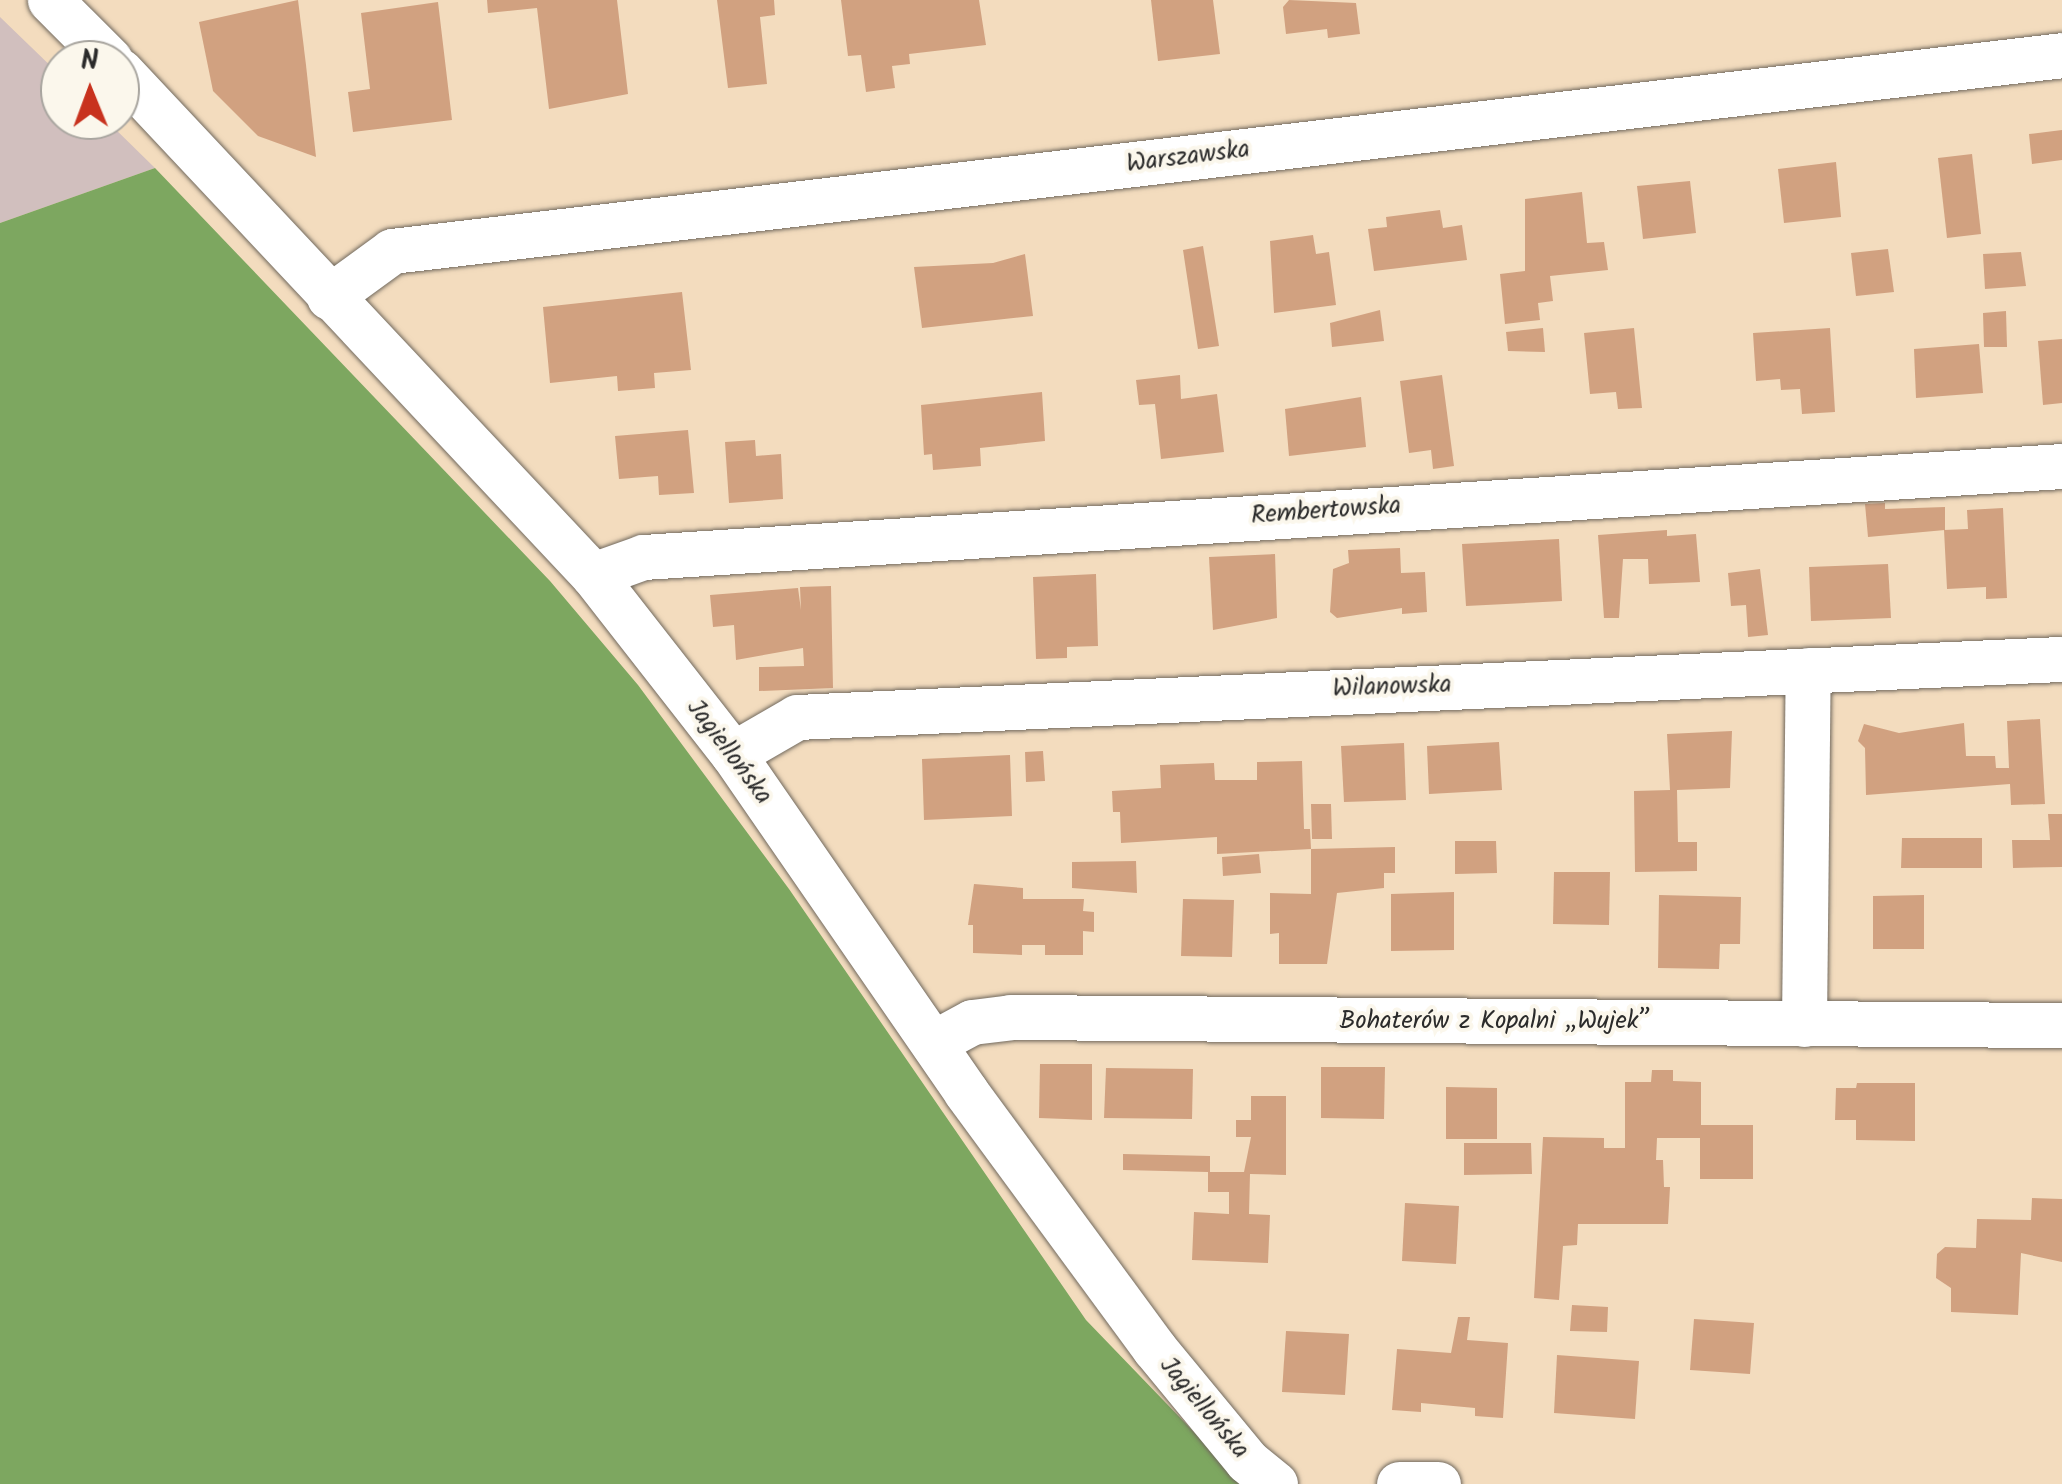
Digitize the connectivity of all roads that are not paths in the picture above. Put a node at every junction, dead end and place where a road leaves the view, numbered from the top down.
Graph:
1 (50, 0) edge
2 (90, 40) edge
3 (2062, 55) edge
4 (140, 93) edge
5 (330, 297) junction
6 (2062, 466) edge
7 (592, 575) junction
8 (2062, 659) edge
9 (1808, 670) junction
10 (733, 754) junction
11 (1804, 1024) junction
12 (2062, 1025) edge
13 (932, 1043) junction
14 (1275, 1484) edge
15 (1399, 1484) edge
16 (1438, 1484) edge

1 - 2 street
3 - 5 street, Warszawska
4 - 5 street, Jagiellońska
5 - 7 street, Jagiellońska
6 - 7 street, Rembertowska
7 - 10 street, Jagiellońska
8 - 9 street, Wilanowska
9 - 10 street, Wilanowska
9 - 11 street
10 - 13 street, Jagiellońska
11 - 12 street, Bohaterów z Kopalni „Wujek”
11 - 13 street, Bohaterów z Kopalni „Wujek”
13 - 14 street, Jagiellońska
15 - 16 street

